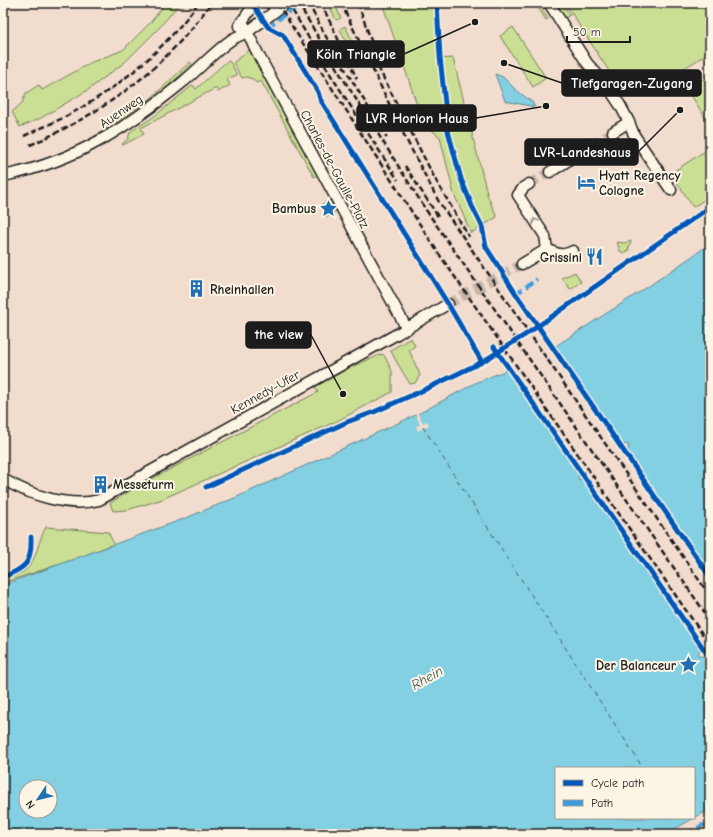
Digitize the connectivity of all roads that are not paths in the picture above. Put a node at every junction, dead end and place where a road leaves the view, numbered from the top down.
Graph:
1 (255, 3) edge
2 (549, 3) edge
3 (278, 5) edge
4 (242, 21) junction
5 (246, 32) junction
6 (231, 40) junction
7 (629, 122) junction
8 (613, 132) tunnel mouth
9 (592, 145) tunnel mouth
10 (550, 172) tunnel mouth
11 (8, 175) dead end
12 (529, 184) tunnel mouth
13 (670, 190) dead end
14 (547, 249) junction
15 (573, 251) dead end
16 (522, 264) tunnel mouth
17 (448, 304) tunnel mouth
18 (406, 328) junction
19 (3, 479) edge

1 - 4 street, Auenweg
2 - 7 street
3 - 5 street, Auenweg
4 - 5 street, Charles-de-Gaulle-Platz
4 - 6 street, Auenweg
5 - 6 street, Auenweg
5 - 18 street, Charles-de-Gaulle-Platz
6 - 11 street, Auenweg
7 - 8 street
7 - 13 street
9 - 10 street
14 -> 12 street
14 - 15 street
14 - 16 street
17 - 18 street, Kennedy-Ufer
18 - 19 street, Kennedy-Ufer

